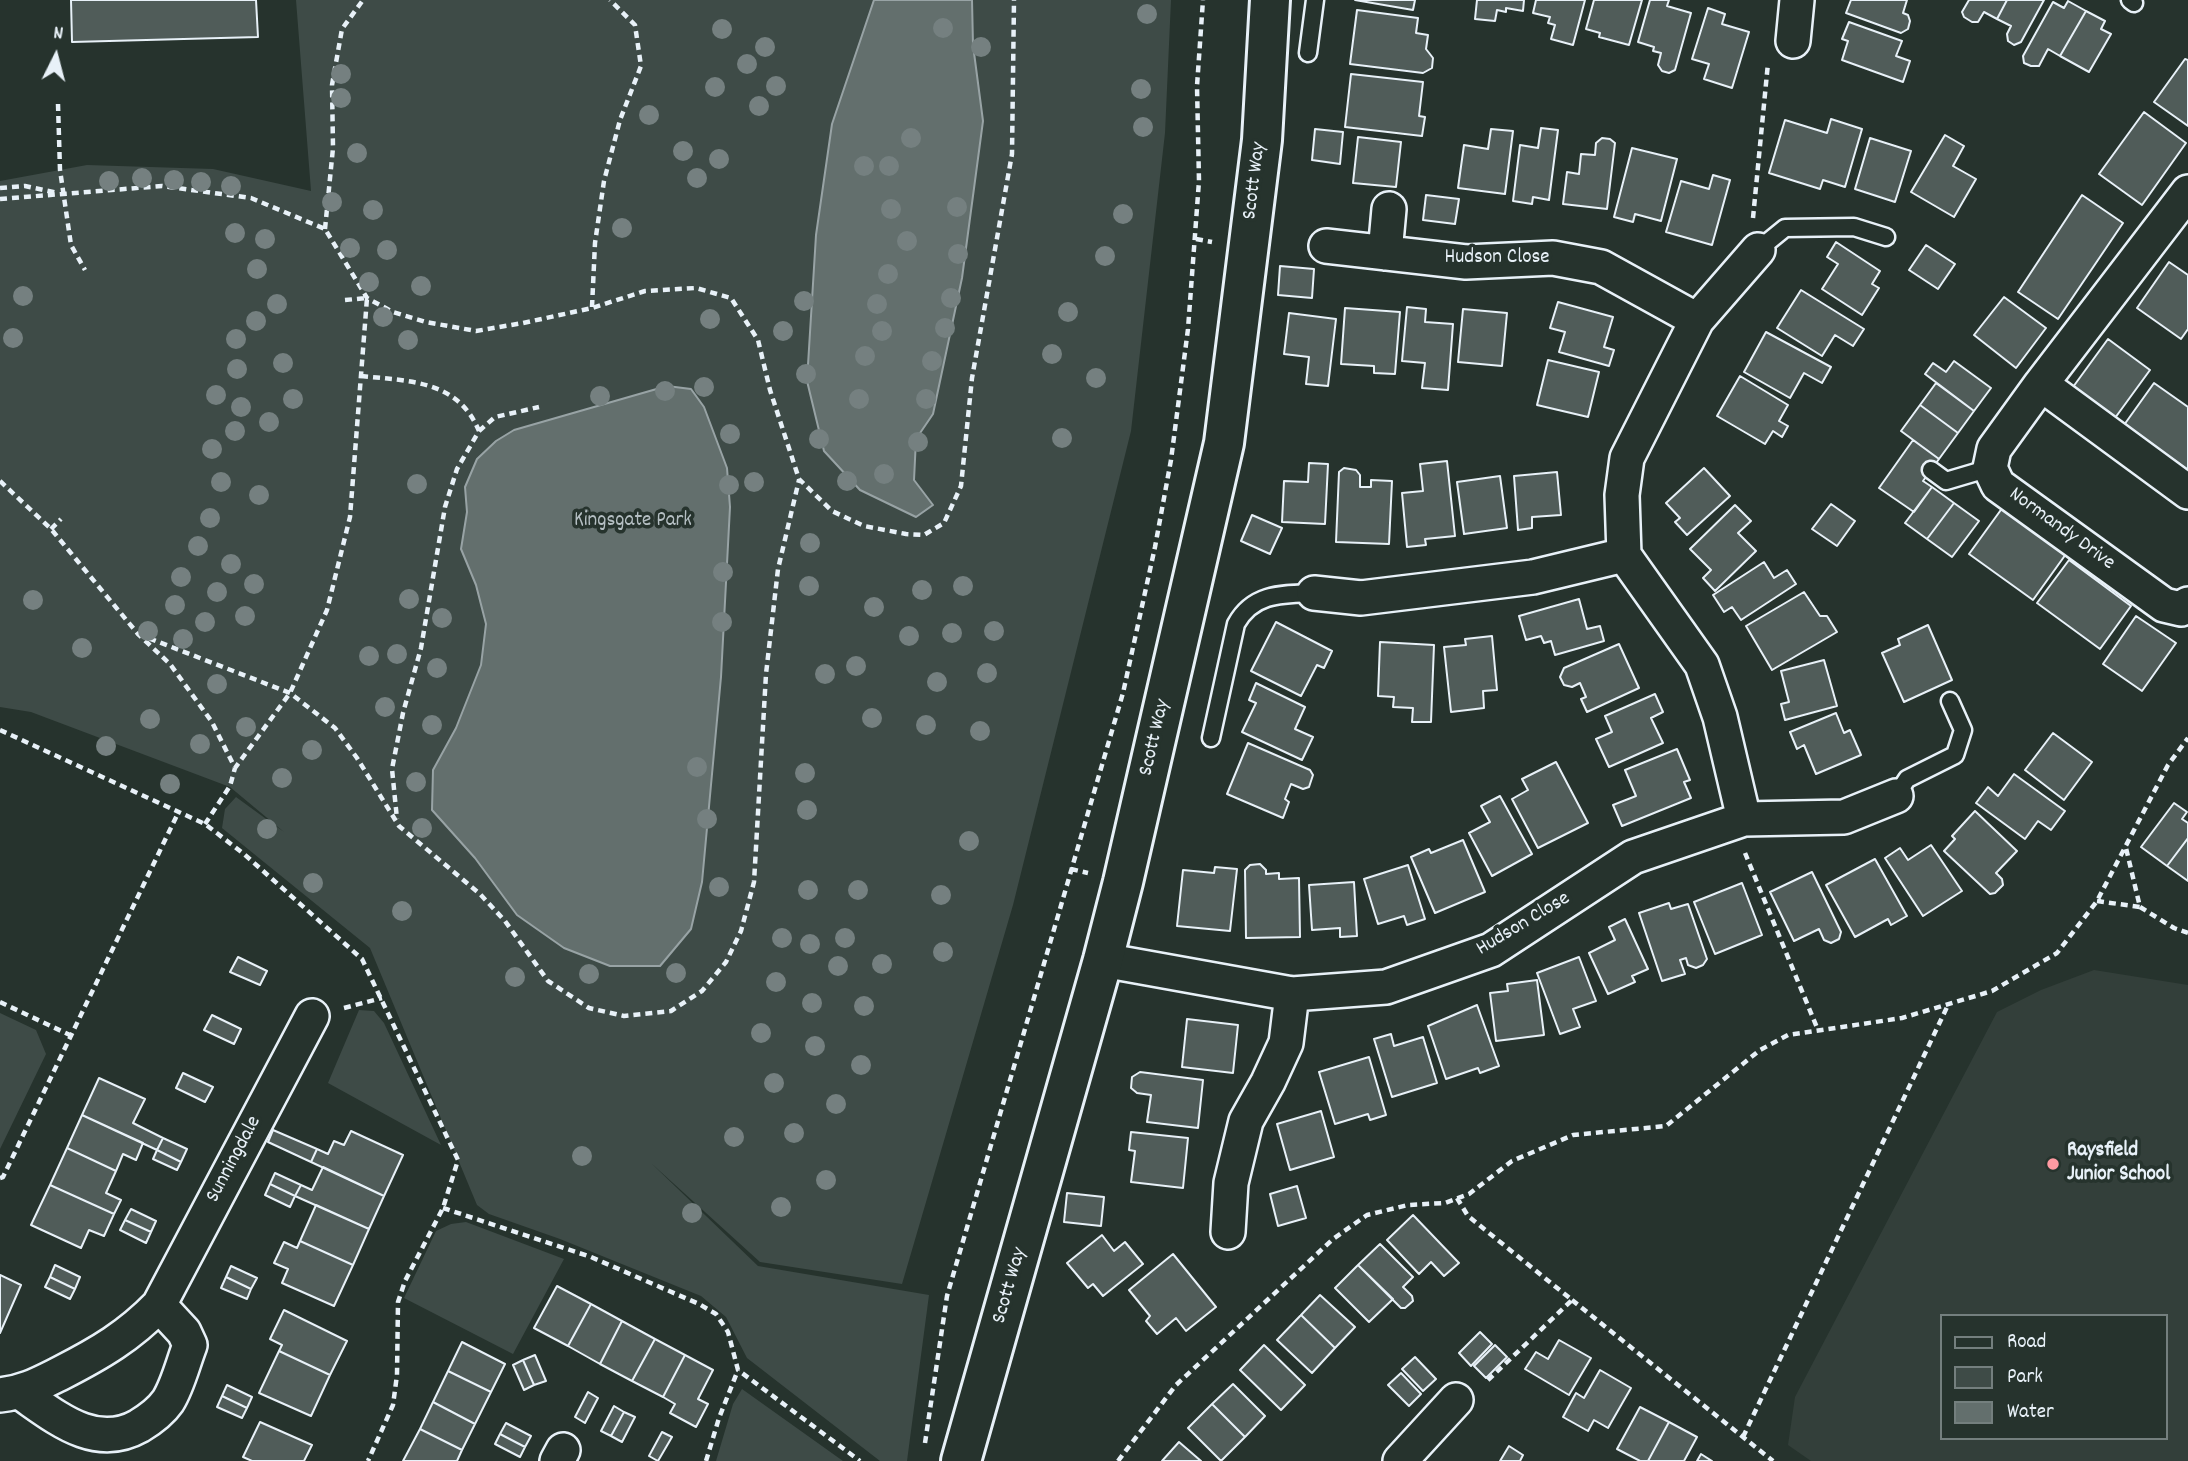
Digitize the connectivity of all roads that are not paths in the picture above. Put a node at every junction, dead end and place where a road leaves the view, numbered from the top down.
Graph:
1 (1270, 0) edge
2 (1315, 0) edge
3 (1797, 0) edge
4 (1780, 51) road end
5 (1308, 53) dead end
6 (2188, 192) edge
7 (1390, 209) dead end
8 (1885, 237) dead end
9 (1326, 246) dead end
10 (1758, 250) joint
11 (1385, 253) junction
12 (1697, 320) junction
13 (2040, 384) junction
14 (1990, 468) junction
15 (1931, 470) dead end
16 (2188, 492) edge
17 (1624, 555) junction
18 (1314, 593) joint
19 (2188, 604) edge
20 (1950, 701) dead end
21 (1211, 738) dead end
22 (1896, 796) joint
23 (1738, 821) junction
24 (1103, 960) junction
25 (1292, 994) junction
26 (312, 1016) dead end
27 (1228, 1232) dead end
28 (159, 1305) junction
29 (11, 1394) edge
30 (1457, 1400) road end
31 (1409, 1459) edge
32 (961, 1461) edge

1 - 24 street, Scott Way
2 - 5 lane
3 - 4 street
6 - 13 street, Normandy Drive
7 - 11 street
8 - 10 lane
9 - 11 street, Hudson Close
10 - 12 street
11 - 12 street, Hudson Close
12 - 17 street
13 - 14 street, Normandy Drive
13 - 16 street
14 - 15 lane
14 - 19 street, Normandy Drive
17 - 18 street
17 - 23 street
18 - 21 lane
20 - 22 lane
22 - 23 street, Hudson Close
23 - 25 street, Hudson Close
24 - 25 street, Hudson Close
24 - 32 street, Scott Way
25 - 27 street
26 - 28 street, Sunningdale
28 - 29 street, Sunningdale
28 - 29 street, Sunningdale
30 - 31 street

